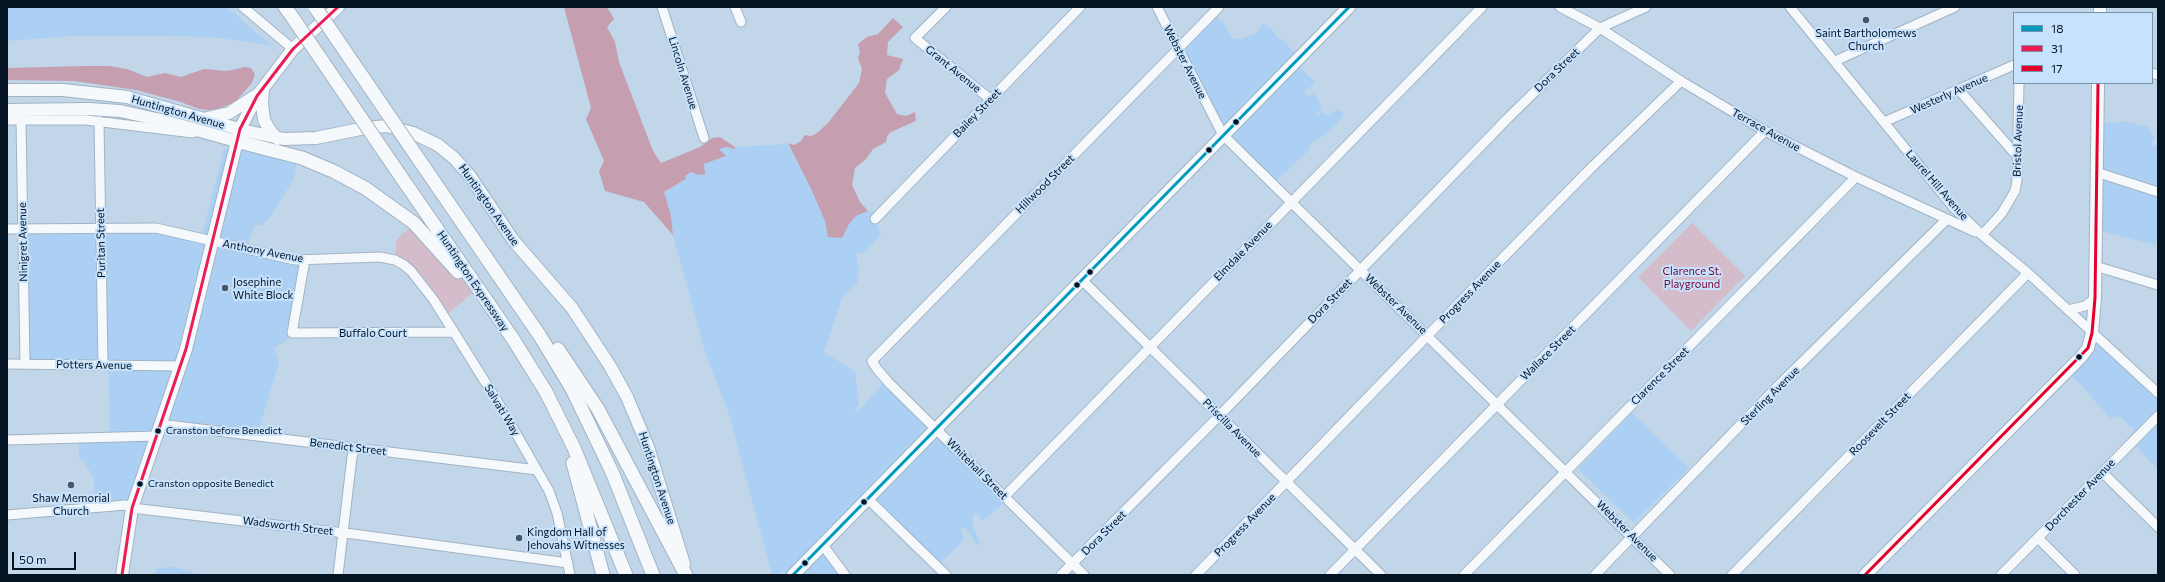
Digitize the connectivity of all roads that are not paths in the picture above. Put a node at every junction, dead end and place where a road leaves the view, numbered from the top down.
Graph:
1 (243, 7) edge
2 (285, 7) edge
3 (315, 7) edge
4 (338, 7) edge
5 (662, 7) edge
6 (735, 7) edge
7 (946, 7) edge
8 (1080, 7) edge
9 (1157, 7) edge
10 (1219, 7) edge
11 (1350, 7) edge
12 (1482, 7) edge
13 (1560, 7) edge
14 (1646, 7) edge
15 (1790, 7) edge
16 (1955, 7) edge
17 (1933, 11) edge
18 (741, 22) dead end
19 (1600, 28) junction
20 (1178, 48) junction
21 (291, 51) junction
22 (1835, 60) junction
23 (2013, 65) edge
24 (1681, 81) junction
25 (2019, 84) edge
26 (2098, 84) edge
27 (263, 88) junction
28 (7, 90) edge
29 (1959, 90) junction
30 (990, 99) junction
31 (7, 110) edge
32 (204, 118) junction
33 (7, 120) edge
34 (22, 120) junction
35 (99, 121) junction
36 (1884, 122) junction
37 (1765, 131) junction
38 (214, 135) junction
39 (238, 135) junction
40 (1223, 135) junction
41 (278, 138) junction
42 (704, 138) dead end
43 (2017, 156) junction
44 (2096, 172) junction
45 (1856, 177) junction
46 (2158, 192) edge
47 (1291, 202) junction
48 (875, 219) dead end
49 (1947, 219) junction
50 (101, 228) junction
51 (23, 229) junction
52 (7, 230) edge
53 (470, 234) junction
54 (1982, 235) junction
55 (212, 241) junction
56 (305, 260) junction
57 (400, 263) joint
58 (2095, 266) junction
59 (1360, 269) junction
60 (2028, 274) junction
61 (1083, 281) junction
62 (2158, 285) edge
63 (2095, 298) junction
64 (2068, 310) junction
65 (454, 332) junction
66 (2092, 333) junction
67 (1428, 335) junction
68 (513, 339) junction
69 (1151, 348) junction
70 (872, 361) joint
71 (7, 364) edge
72 (25, 364) junction
73 (104, 365) junction
74 (181, 366) junction
75 (546, 392) junction
76 (2158, 393) edge
77 (1498, 404) junction
78 (1220, 415) junction
79 (2158, 416) edge
80 (160, 424) junction
81 (937, 430) junction
82 (156, 436) junction
83 (7, 440) edge
84 (355, 448) junction
85 (537, 470) junction
86 (1566, 470) junction
87 (2102, 472) junction
88 (1287, 482) junction
89 (1005, 496) junction
90 (867, 498) junction
91 (132, 508) junction
92 (7, 515) edge
93 (2158, 527) edge
94 (343, 533) junction
95 (1632, 537) junction
96 (2038, 538) junction
97 (822, 544) junction
98 (1355, 549) junction
99 (568, 563) junction
100 (1073, 564) junction
101 (122, 575) edge
102 (338, 575) edge
103 (570, 575) edge
104 (603, 575) edge
105 (626, 575) edge
106 (653, 575) edge
107 (686, 575) edge
108 (793, 575) edge
109 (845, 575) edge
110 (946, 575) edge
111 (1061, 575) edge
112 (1084, 575) edge
113 (1196, 575) edge
114 (1330, 575) edge
115 (1381, 575) edge
116 (1464, 575) edge
117 (1595, 575) edge
118 (1670, 575) edge
119 (1732, 575) edge
120 (1865, 575) edge
121 (2001, 575) edge
122 (2075, 575) edge

1 - 21 street
2 - 68 highway, Huntington Expressway, bridge
3 - 53 highway, bridge
4 - 21 main road
5 - 42 street, Lincoln Avenue
6 - 18 street
7 - 30 street, Grant Avenue
8 - 30 street, Bailey Street
9 - 20 street, Webster Avenue
10 - 20 street, Hillwood Street
11 - 40 main road
12 - 47 street, Elmdale Avenue
13 - 19 street, Terrace Avenue
14 - 19 street, Dora Street
15 - 22 street, Laurel Hill Avenue
16 - 17 street
17 - 22 street
19 - 24 street, Terrace Avenue
19 - 59 street, Dora Street
20 - 40 street, Webster Avenue
20 - 70 street, Hillwood Street
21 - 27 main road
22 - 36 street, Laurel Hill Avenue
23 - 29 street, Westerly Avenue
24 - 37 street, Terrace Avenue
24 - 67 street, Progress Avenue
25 - 43 street, Bristol Avenue
26 - 44 main road
27 - 32 main road
27 - 39 main road
27 - 41 main road
28 - 32 main road, Huntington Avenue
29 - 36 street, Westerly Avenue
29 - 43 street
30 - 48 street, Bailey Street
31 - 38 main road, Huntington Avenue
32 - 39 main road, Huntington Avenue
33 - 34 street, Huntington Avenue
34 - 35 street, Huntington Avenue
34 - 51 street, Ninigret Avenue
35 - 38 street, Huntington Avenue
35 - 50 street, Puritan Street
36 - 54 street, Laurel Hill Avenue
37 - 45 street, Terrace Avenue
37 - 77 street, Wallace Street
38 - 39 main road, Huntington Avenue
39 - 41 main road, Huntington Avenue
39 - 55 main road
39 - 68 highway
40 - 47 street, Webster Avenue
40 - 61 main road
41 - 107 main road, Huntington Avenue
43 - 54 street, Bristol Avenue
44 - 46 street
44 - 58 main road
45 - 49 street, Terrace Avenue
45 - 86 street, Clarence Street
47 - 59 street, Webster Avenue
47 - 69 street, Elmdale Avenue
49 - 54 street, Terrace Avenue
49 - 95 street, Sterling Avenue
50 - 51 street, Anthony Avenue
50 - 55 street, Anthony Avenue
50 - 73 street, Puritan Street
51 - 52 street, Anthony Avenue
51 - 72 street, Ninigret Avenue
53 - 106 highway
53 - 107 highway
54 - 60 street, Laurel Hill Avenue
55 - 56 street, Anthony Avenue
55 - 74 main road
56 - 57 street, Anthony Avenue
56 - 65 street, Buffalo Court
57 - 65 street, Salvati Way
58 - 62 street
58 - 63 main road
59 - 67 street, Webster Avenue
59 - 78 street, Dora Street
60 - 64 street, Laurel Hill Avenue
60 - 119 street, Roosevelt Street
61 - 69 street, Priscilla Avenue
61 - 81 main road
63 - 64 street
63 - 66 main road
64 - 66 street, Laurel Hill Avenue
65 - 85 street, Salvati Way
66 - 76 street, Laurel Hill Avenue
66 - 120 main road
67 - 77 street, Webster Avenue
67 - 88 street, Progress Avenue
68 - 75 highway, Huntington Expressway
69 - 78 street, Priscilla Avenue
69 - 89 street, Elmdale Avenue
70 - 81 street, Whitehall Street
71 - 72 street, Potters Avenue
72 - 73 street, Potters Avenue
73 - 74 street, Potters Avenue
74 - 80 main road
75 - 104 highway
75 - 105 highway, Huntington Expressway
77 - 86 street, Webster Avenue
77 - 98 street, Wallace Street
78 - 88 street, Priscilla Avenue
78 - 100 street, Dora Street
79 - 87 street, Dorchester Avenue
80 - 82 main road
80 - 84 street, Benedict Street
81 - 89 street, Whitehall Street
81 - 90 main road
82 - 83 street
82 - 91 main road
84 - 85 street, Benedict Street
84 - 94 street
85 - 99 street, Salvati Way
86 - 95 street, Webster Avenue
86 - 116 street, Clarence Street
87 - 93 street
87 - 96 street, Dorchester Avenue
88 - 98 street, Priscilla Avenue
88 - 113 street, Progress Avenue
89 - 100 street, Whitehall Street
90 - 97 main road
90 - 110 street
91 - 92 street, Wadsworth Street
91 - 94 street, Wadsworth Street
91 - 101 main road
94 - 99 street, Wadsworth Street
94 - 102 street
95 - 117 street, Sterling Avenue
95 - 118 street, Webster Avenue
96 - 121 street, Dorchester Avenue
96 - 122 street
97 - 108 main road
97 - 109 street
98 - 114 street, Wallace Street
98 - 115 street, Priscilla Avenue
99 - 103 street, Salvati Way
100 - 111 street, Dora Street
100 - 112 street, Whitehall Street

